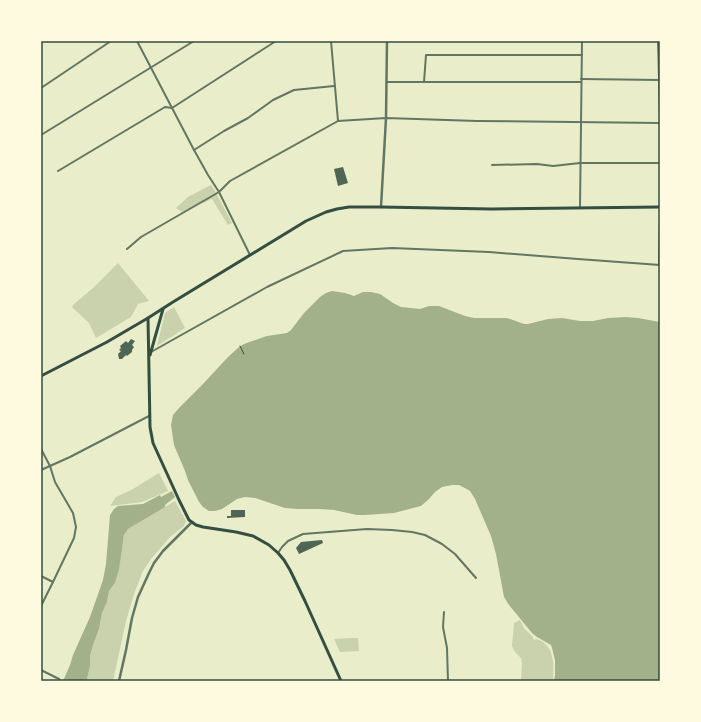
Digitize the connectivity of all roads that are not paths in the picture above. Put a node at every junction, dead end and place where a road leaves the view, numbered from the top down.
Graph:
1 (111, 41) edge
2 (137, 41) edge
3 (194, 41) edge
4 (276, 41) edge
5 (331, 41) edge
6 (387, 41) edge
7 (582, 41) edge
8 (659, 42) edge
9 (582, 55) junction
10 (151, 68) junction
11 (660, 80) edge
12 (582, 81) junction
13 (386, 82) junction
14 (424, 82) junction
15 (334, 86) junction
16 (41, 88) edge
17 (172, 108) junction
18 (660, 114) edge
19 (386, 118) junction
20 (338, 121) junction
21 (581, 122) junction
22 (660, 123) edge
23 (41, 135) edge
24 (194, 150) junction
25 (580, 163) junction
26 (660, 163) edge
27 (492, 165) dead end
28 (58, 171) dead end
29 (219, 192) junction
30 (382, 207) junction
31 (660, 207) edge
32 (580, 208) junction
33 (660, 220) edge
34 (127, 249) dead end
35 (250, 255) junction
36 (659, 264) edge
37 (163, 308) junction
38 (148, 318) junction
39 (151, 352) junction
40 (149, 359) junction
41 (41, 376) edge
42 (150, 416) junction
43 (41, 450) edge
44 (50, 466) junction
45 (41, 470) edge
46 (192, 522) junction
47 (278, 553) junction
48 (41, 576) edge
49 (476, 578) dead end
50 (53, 582) junction
51 (41, 606) edge
52 (444, 612) dead end
53 (41, 670) edge
54 (60, 680) edge
55 (119, 681) edge
56 (341, 681) edge
57 (448, 681) edge

1 - 16 street
2 - 10 street
3 - 10 street
4 - 17 street
5 - 15 street
6 - 13 street
7 - 9 street
8 - 11 street
9 - 12 street
9 - 14 street
10 - 17 street
10 - 23 street
11 - 12 street
11 - 18 street
12 - 14 street
12 - 21 street
13 - 14 street
13 - 19 street
15 - 20 street
15 - 24 street
17 - 24 street
17 - 28 street
19 - 20 street
19 - 21 street
19 - 30 street
20 - 29 street
21 - 22 street
21 - 25 street
24 - 29 street
25 - 26 street
25 - 27 street
25 - 32 street
29 - 34 street
29 - 35 street
30 - 32 main road
30 - 35 main road
31 - 32 main road
33 - 36 street
35 - 37 main road
36 - 39 street
37 - 38 main road
37 - 39 main road
38 - 40 main road
38 - 41 main road
39 - 40 main road
40 - 42 main road
42 - 44 street
42 - 46 main road
43 - 44 street
44 - 45 street
44 - 50 street
46 - 47 main road
46 - 55 street
47 - 49 street
47 - 56 main road
48 - 50 street
50 - 51 street
52 - 57 street
53 - 54 street

